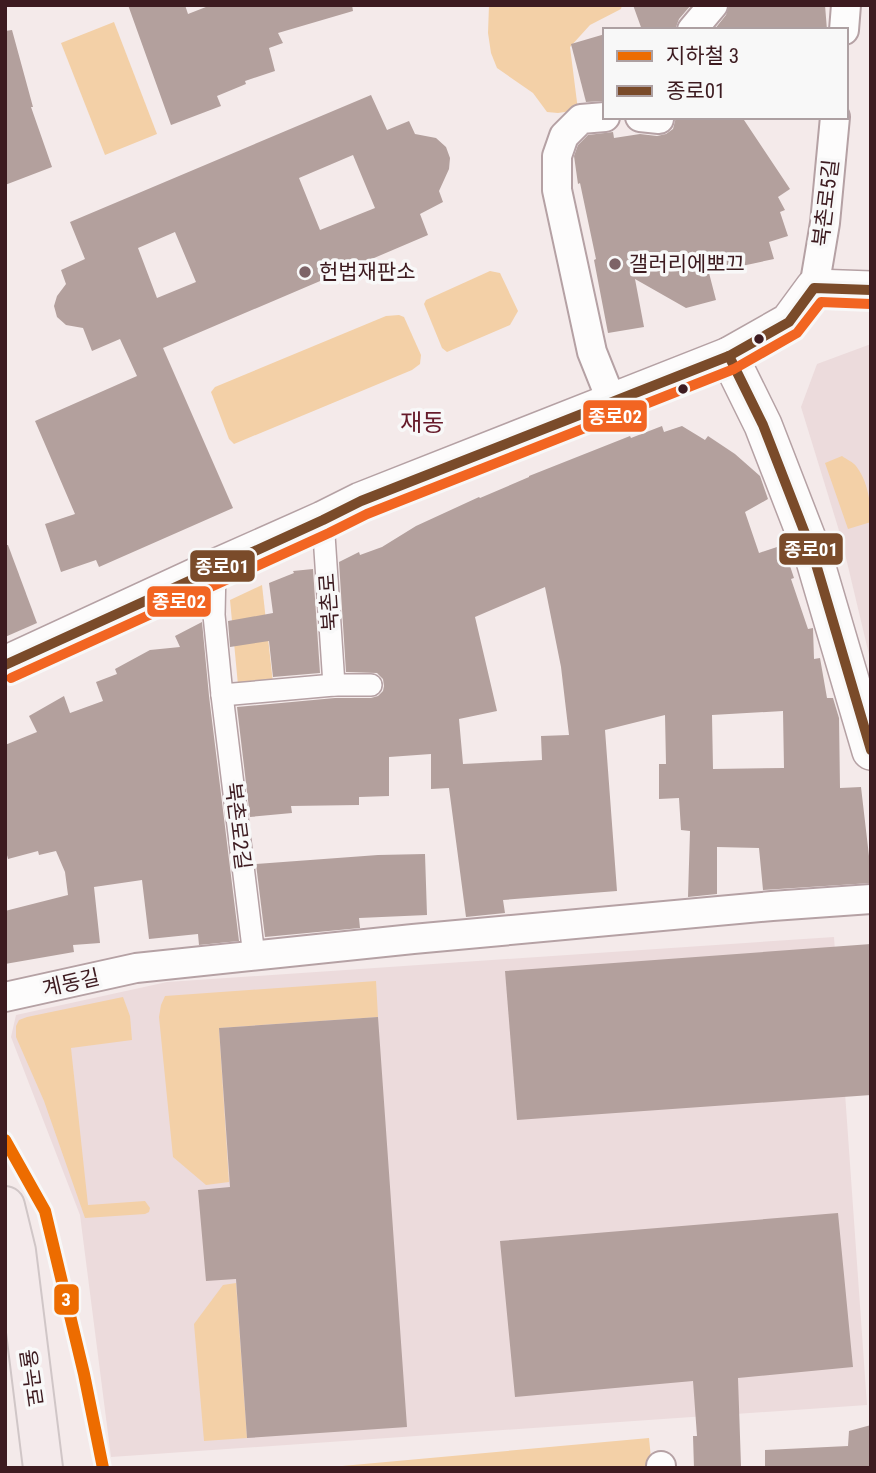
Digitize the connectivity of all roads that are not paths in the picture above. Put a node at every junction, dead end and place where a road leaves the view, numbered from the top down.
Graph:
1 (713, 5) edge
2 (846, 5) edge
3 (694, 28) edge
4 (844, 28) edge
5 (603, 117) edge
6 (835, 119) edge
7 (814, 288) junction
8 (871, 290) edge
9 (729, 356) junction
10 (612, 401) junction
11 (323, 520) junction
12 (215, 568) junction
13 (5, 665) edge
14 (334, 685) junction
15 (371, 685) dead end
16 (222, 695) junction
17 (871, 751) edge
18 (871, 899) edge
19 (254, 956) junction
20 (5, 997) edge
21 (5, 1206) edge
22 (43, 1468) edge

1 - 3 street
2 - 4 street
5 - 10 street
6 - 7 street, 북촌로5길
7 - 8 street
7 - 9 street
9 - 10 street
9 - 17 street
10 - 11 street
11 - 12 street
11 - 14 street, 북촌로
12 - 13 street
12 - 16 street, 북촌로2길
14 - 15 street
14 - 16 street
16 - 19 street, 북촌로2길
18 - 19 street, 계동길
19 - 20 street, 계동길
21 - 22 main road, 율곡로

